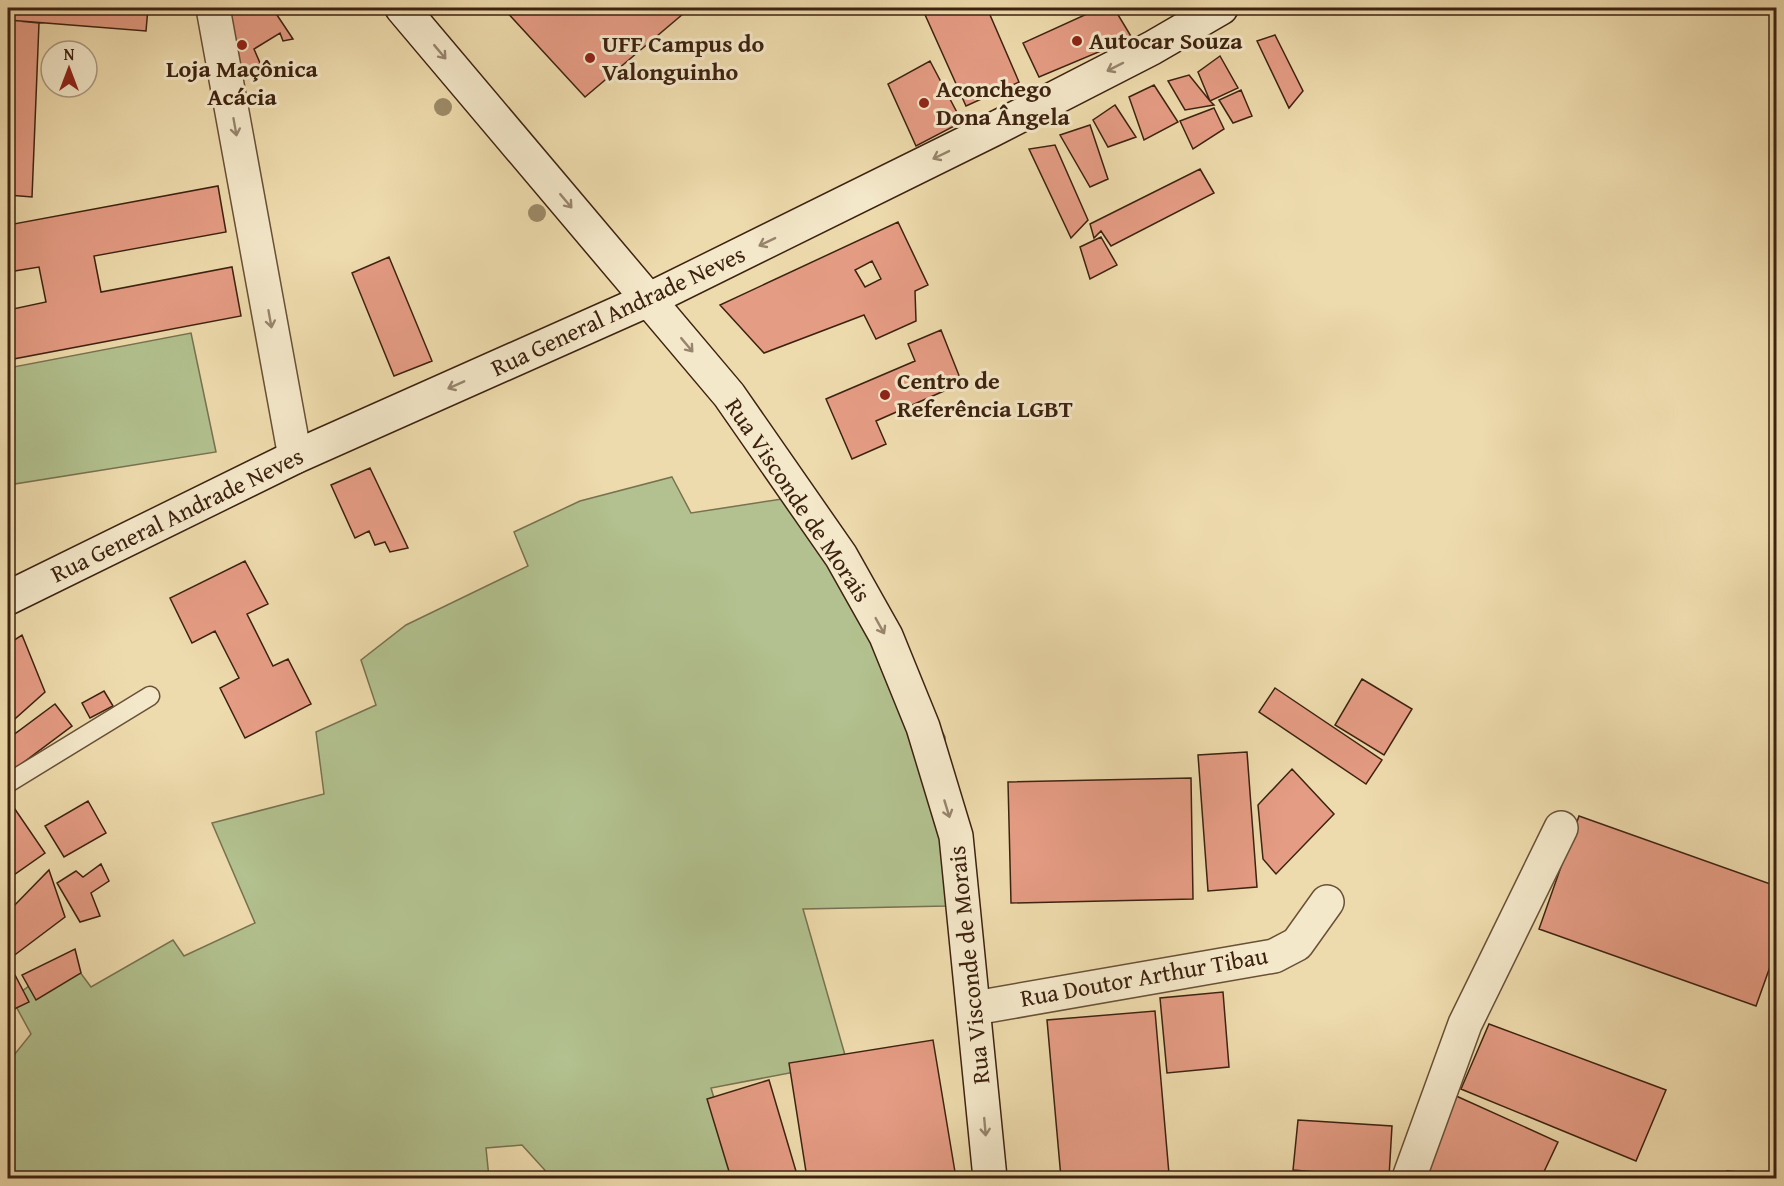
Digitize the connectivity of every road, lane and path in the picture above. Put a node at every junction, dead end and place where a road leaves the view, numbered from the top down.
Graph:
1 (213, 8) edge
2 (402, 8) edge
3 (1221, 8) edge
4 (650, 299) junction
5 (295, 457) junction
6 (8, 598) edge
7 (150, 696) dead end
8 (8, 783) edge
9 (1561, 828) dead end
10 (1327, 902) dead end
11 (975, 1008) junction
12 (990, 1179) edge
13 (1408, 1179) edge

1 -> 5 street
2 -> 4 street, Rua Visconde de Morais
3 -> 4 street, Rua General Andrade Neves
4 -> 5 street, Rua General Andrade Neves
4 -> 11 street, Rua Visconde de Morais
5 - 6 street, Rua General Andrade Neves
7 - 8 lane
9 - 13 street
10 - 11 street, Rua Doutor Arthur Tibau
11 -> 12 street, Rua Visconde de Morais

